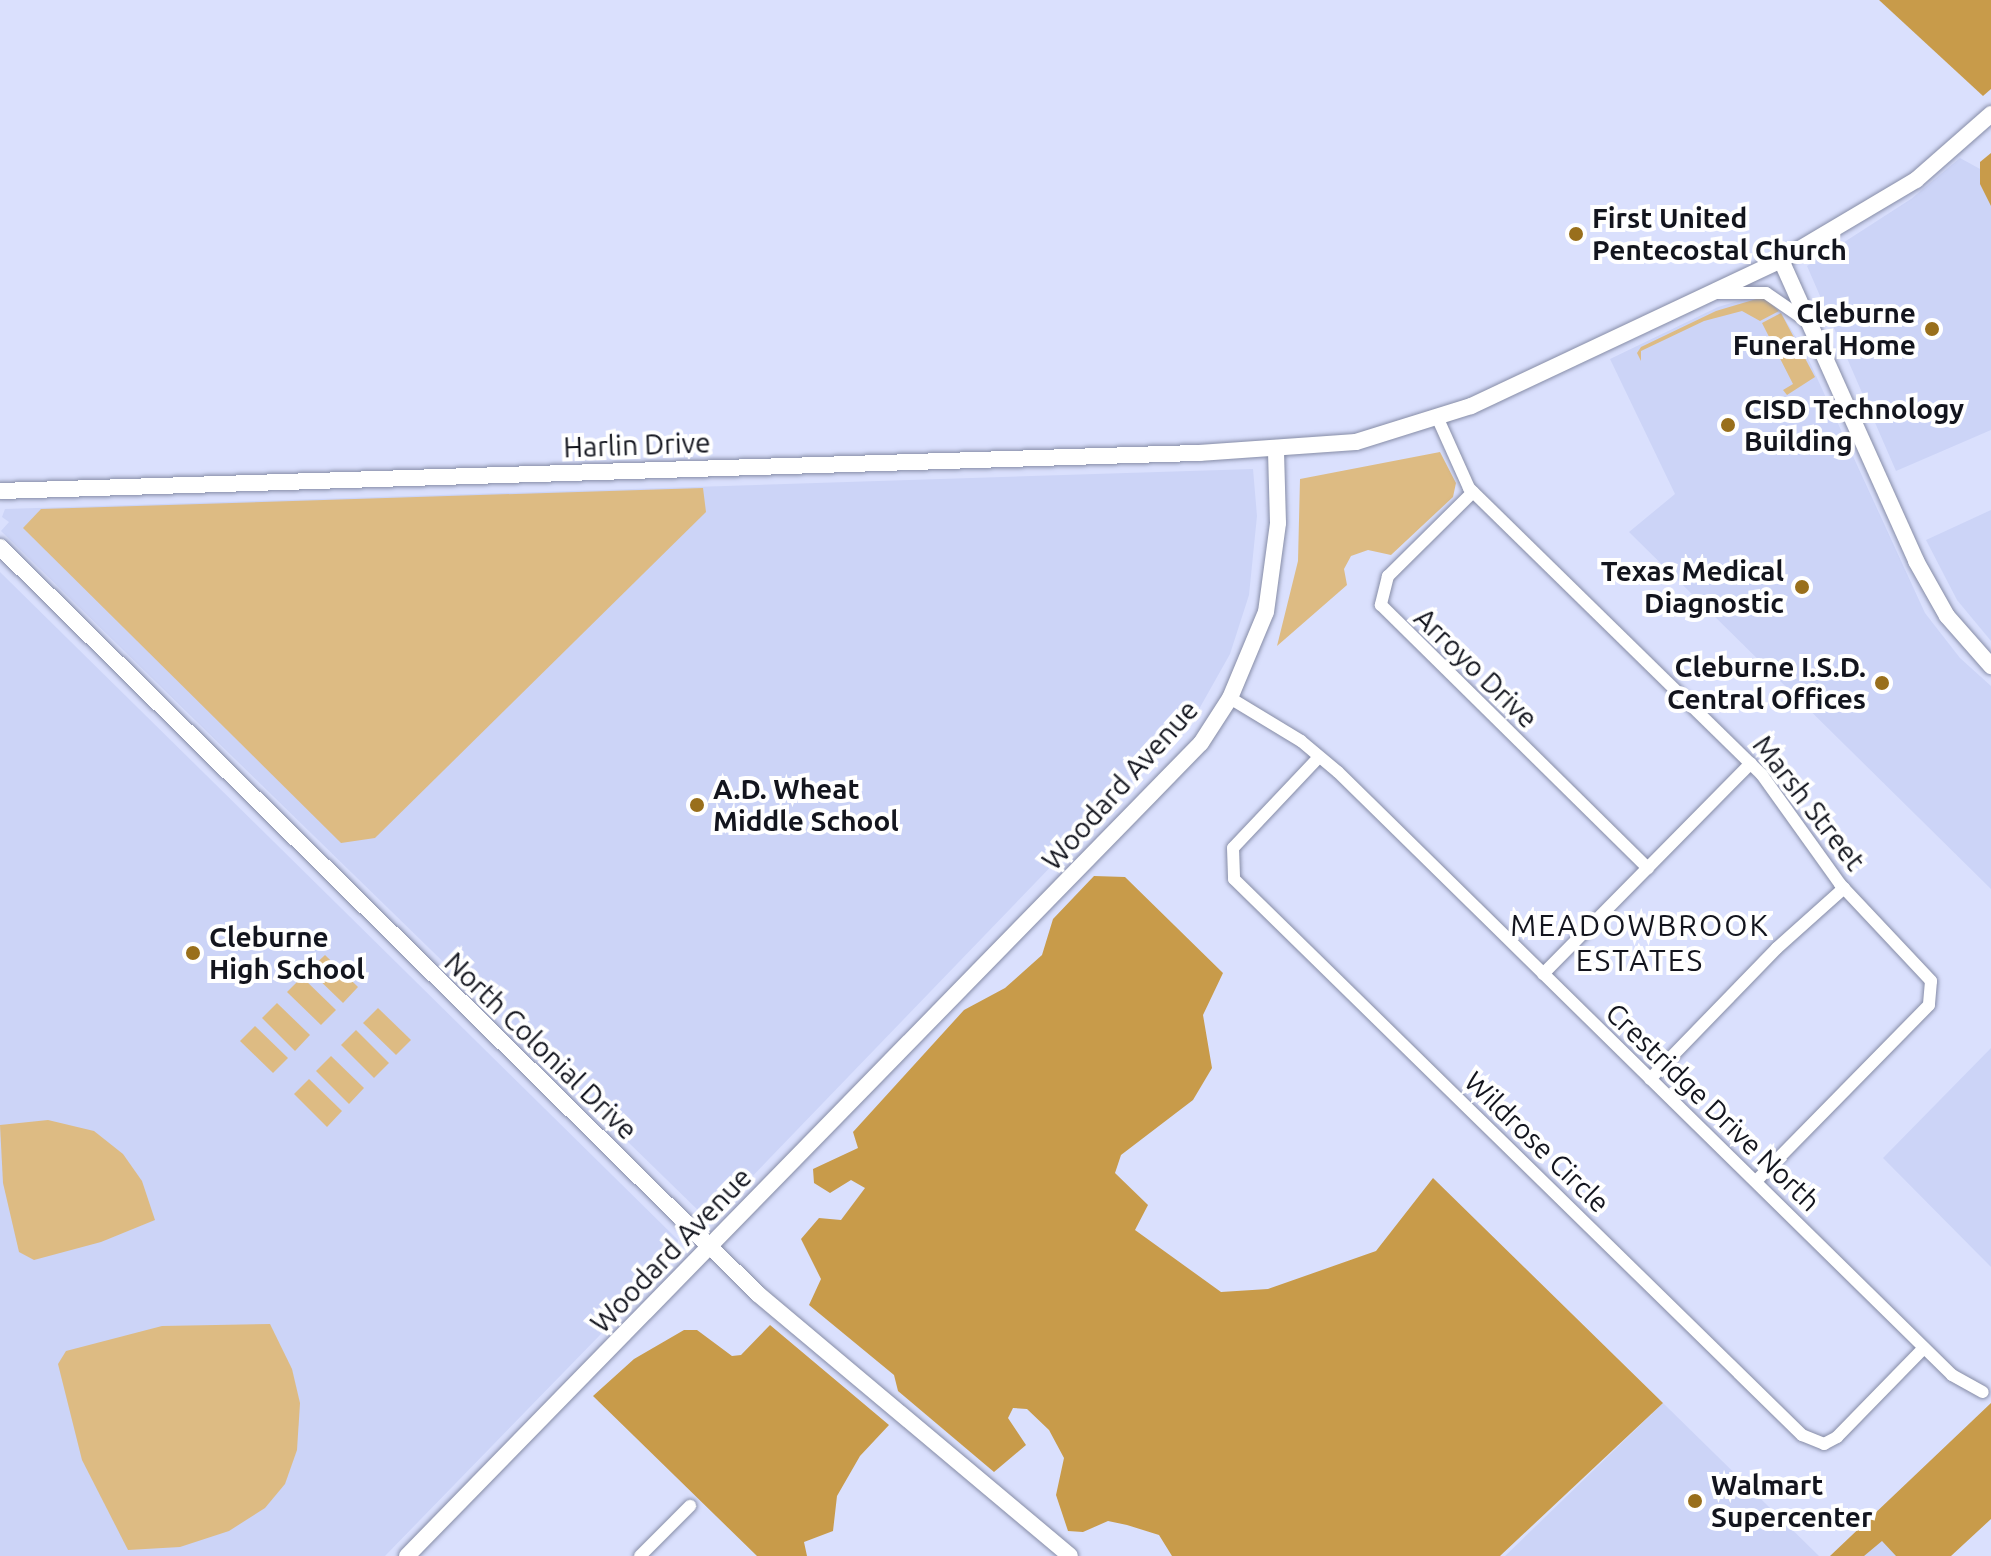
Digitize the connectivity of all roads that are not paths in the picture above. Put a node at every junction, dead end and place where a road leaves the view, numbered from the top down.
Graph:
1 (1991, 114) edge
2 (1781, 260) junction
3 (1713, 293) junction
4 (1814, 327) junction
5 (1438, 419) junction
6 (1276, 451) junction
7 (0, 491) edge
8 (1473, 492) junction
9 (0, 547) edge
10 (1991, 666) edge
11 (1230, 698) junction
12 (1319, 757) junction
13 (1751, 763) junction
14 (1648, 868) junction
15 (1844, 888) junction
16 (1543, 974) junction
17 (1650, 1079) junction
18 (1756, 1181) junction
19 (710, 1247) junction
20 (1924, 1348) junction
21 (1983, 1392) dead end
22 (690, 1506) dead end
23 (408, 1556) edge
24 (640, 1556) edge
25 (1070, 1556) edge

1 - 2 street
2 - 3 street
2 - 4 street
3 - 4 street
3 - 5 street
4 - 10 street
5 - 6 street
5 - 8 street, Marsh Street
6 - 7 street, Harlin Drive
6 - 11 street, Woodard Avenue
8 - 13 street, Marsh Street
8 - 14 street, Arroyo Drive
9 - 19 street, North Colonial Drive
11 - 12 street, Crestridge Drive North
11 - 19 street, Woodard Avenue
12 - 16 street, Crestridge Drive North
12 - 20 street, Wildrose Circle
13 - 14 street
13 - 15 street, Marsh Street
14 - 16 street
15 - 17 street
15 - 18 street, Marsh Street
16 - 17 street, Crestridge Drive North
17 - 18 street, Crestridge Drive North
18 - 20 street, Crestridge Drive North
19 - 23 street, Woodard Avenue
19 - 25 street, North Colonial Drive
20 - 21 street, Crestridge Drive North
22 - 24 street

